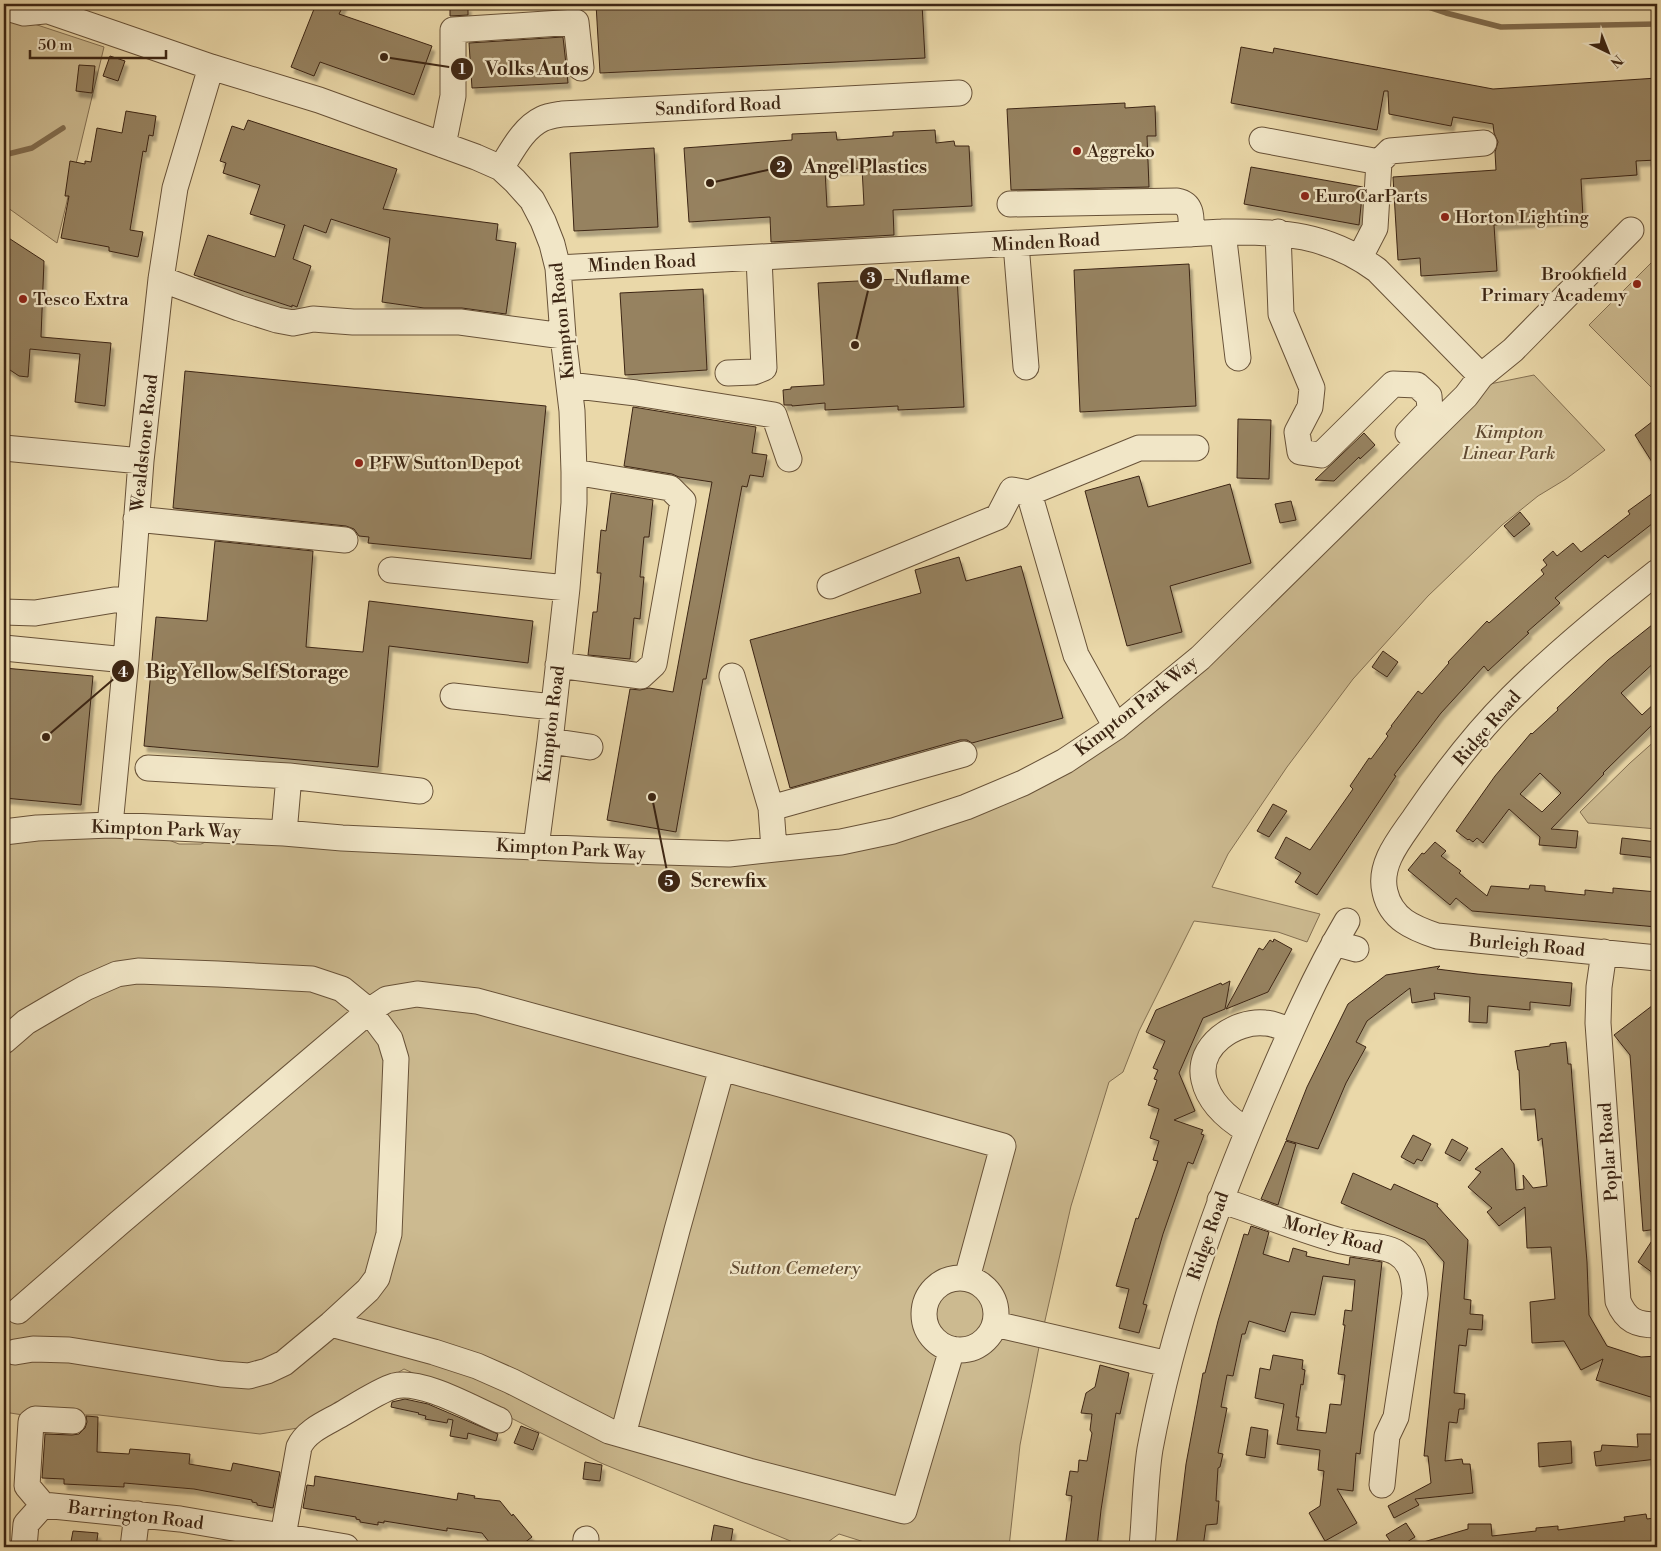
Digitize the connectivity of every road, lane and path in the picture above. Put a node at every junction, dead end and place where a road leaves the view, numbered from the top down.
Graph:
1 (40, 6) edge
2 (4, 7) edge
3 (211, 67) junction
4 (581, 68) dead end
5 (959, 93) dead end
6 (1262, 140) dead end
7 (1484, 143) dead end
8 (443, 145) junction
9 (1379, 162) junction
10 (501, 168) junction
11 (1010, 204) dead end
12 (1631, 230) dead end
13 (1223, 232) junction
14 (1278, 232) junction
15 (1191, 234) junction
16 (1016, 244) junction
17 (1360, 257) junction
18 (759, 258) junction
19 (558, 268) junction
20 (161, 279) junction
21 (563, 336) junction
22 (1238, 358) dead end
23 (1026, 368) dead end
24 (728, 373) dead end
25 (1481, 376) junction
26 (569, 385) junction
27 (4, 448) edge
28 (1196, 448) dead end
29 (789, 459) dead end
30 (141, 462) junction
31 (574, 472) junction
32 (1029, 493) junction
33 (136, 519) junction
34 (345, 540) dead end
35 (1298, 562) junction
36 (391, 570) dead end
37 (1657, 572) edge
38 (830, 586) dead end
39 (567, 588) junction
40 (130, 600) junction
41 (4, 612) edge
42 (4, 648) edge
43 (126, 660) junction
44 (558, 665) junction
45 (732, 676) dead end
46 (452, 696) dead end
47 (553, 707) junction
48 (1116, 727) junction
49 (550, 741) junction
50 (590, 747) dead end
51 (964, 754) dead end
52 (148, 768) dead end
53 (289, 776) junction
54 (420, 791) dead end
55 (771, 808) junction
56 (110, 825) junction
57 (4, 832) edge
58 (284, 833) junction
59 (536, 847) junction
60 (774, 849) junction
61 (1347, 921) dead end
62 (1406, 929) joint
63 (1604, 952) junction
64 (1657, 958) edge
65 (369, 1011) junction
66 (1291, 1031) junction
67 (4, 1041) edge
68 (722, 1068) junction
69 (1248, 1131) junction
70 (1220, 1200) junction
71 (967, 1278) junction
72 (11, 1307) edge
73 (332, 1324) junction
74 (995, 1324) junction
75 (1657, 1324) edge
76 (952, 1349) junction
77 (9, 1356) edge
78 (1168, 1364) junction
79 (498, 1420) dead end
80 (73, 1421) dead end
81 (623, 1435) junction
82 (1382, 1485) dead end
83 (43, 1505) junction
84 (137, 1514) junction
85 (282, 1542) edge
86 (24, 1547) edge
87 (133, 1547) edge
88 (346, 1547) edge
89 (1142, 1547) edge

1 - 2 street, Kimpton Road
1 - 3 street, Kimpton Road
3 - 8 street, Kimpton Road
3 - 20 street, Wealdstone Road
4 - 8 street
5 - 10 street, Sandiford Road
6 - 9 street
7 - 9 street
8 - 10 street, Kimpton Road
9 - 17 street
10 - 19 street, Kimpton Road
11 - 15 street
12 - 25 street, Kimpton Park Way
13 - 14 street, Minden Road
13 - 15 street, Minden Road
13 - 22 street
14 - 17 street, Minden Road
14 - 35 street
15 - 16 street, Minden Road
16 - 18 street, Minden Road
16 - 23 street
17 - 25 street, Minden Road
18 - 19 street, Minden Road
18 - 24 street
19 - 21 street, Kimpton Road
20 - 21 street
20 - 30 street, Wealdstone Road
21 - 26 street, Kimpton Road
25 - 35 street, Kimpton Park Way
26 - 29 street
26 - 31 street, Kimpton Road
27 - 30 street
28 - 32 street
30 - 33 street, Wealdstone Road
31 - 39 street, Kimpton Road
31 - 44 street
32 - 38 street
32 - 48 street
33 - 34 street
33 - 40 street, Wealdstone Road
35 - 48 street, Kimpton Park Way
36 - 39 street
37 - 62 street, Ridge Road
39 - 44 street, Kimpton Road
40 - 41 street
40 - 43 street, Wealdstone Road
42 - 43 street
43 - 56 street, Wealdstone Road
44 - 47 street, Kimpton Road
45 - 55 street
46 - 47 street
47 - 49 street, Kimpton Road
48 - 60 street, Kimpton Park Way
49 - 50 street
49 - 59 street, Kimpton Road
51 - 55 street
52 - 53 street
53 - 54 street
53 - 58 street
55 - 60 street
56 - 57 street, Kimpton Park Way
56 - 58 street, Kimpton Park Way
58 - 59 street, Kimpton Park Way
59 - 60 street, Kimpton Park Way
61 - 66 street, Ridge Road
62 - 63 street, Burleigh Road
63 - 64 street, Burleigh Road
63 - 75 street, Poplar Road
65 - 67 street
65 - 68 street
65 - 72 street
65 - 73 street
66 - 69 street, Ridge Road
66 - 69 street
68 - 71 street
68 - 81 street
69 - 70 street, Ridge Road
70 - 78 street, Ridge Road
70 - 82 street, Morley Road
71 - 74 street
71 - 76 street
72 - 77 street
73 - 77 street
73 - 81 street
74 - 76 street
74 - 78 street
76 - 81 street
78 - 89 street, Ridge Road
79 - 85 street
80 - 83 street
83 - 84 street, Barrington Road
83 - 86 street
84 - 85 street, Barrington Road
84 - 87 street
85 - 88 street, Barrington Road

